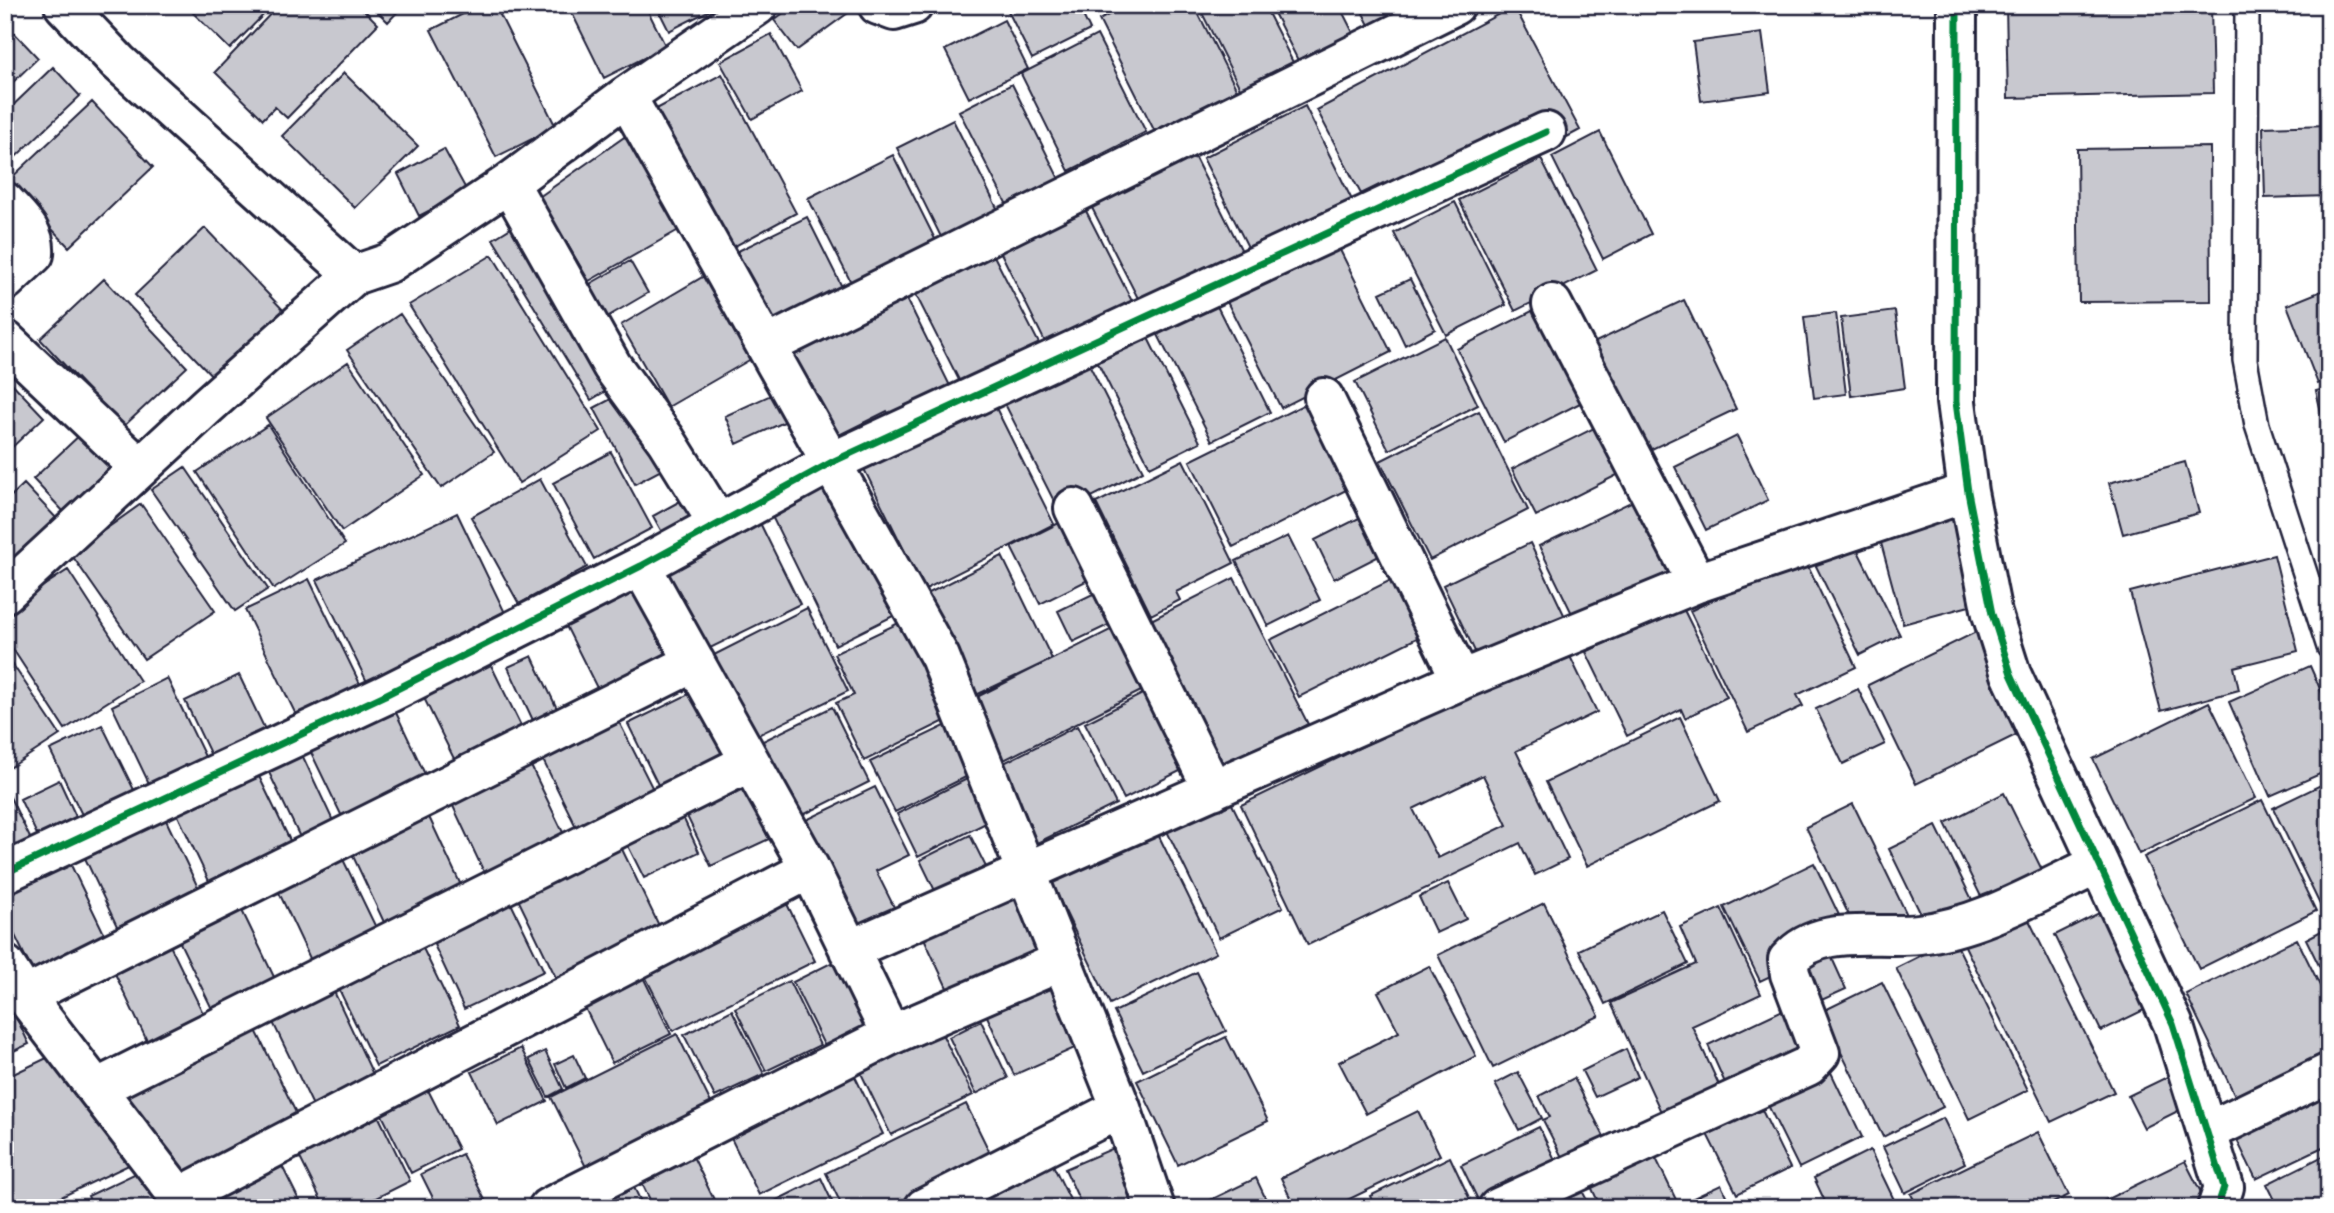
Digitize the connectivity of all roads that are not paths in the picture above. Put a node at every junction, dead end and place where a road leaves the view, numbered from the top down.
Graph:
1 (64, 5) edge
2 (758, 5) edge
3 (878, 5) edge
4 (913, 5) edge
5 (1455, 5) edge
6 (1957, 5) edge
7 (2247, 5) edge
8 (626, 96) junction
9 (1546, 132) dead end
10 (509, 183) junction
11 (5, 202) edge
12 (354, 275) junction
13 (5, 281) edge
14 (1552, 304) dead end
15 (5, 340) edge
16 (766, 346) junction
17 (1324, 398) dead end
18 (832, 462) junction
19 (140, 468) junction
20 (1968, 492) junction
21 (1074, 508) dead end
22 (717, 522) junction
23 (641, 566) junction
24 (1697, 583) junction
25 (5, 593) edge
26 (2329, 647) edge
27 (695, 662) junction
28 (1461, 680) junction
29 (750, 762) junction
30 (1213, 790) junction
31 (2099, 864) junction
32 (810, 869) junction
33 (1027, 871) junction
34 (5, 873) edge
35 (849, 950) junction
36 (1062, 961) junction
37 (15, 980) edge
38 (891, 1035) junction
39 (2329, 1073) edge
40 (97, 1088) junction
41 (1121, 1108) junction
42 (2209, 1131) junction
43 (183, 1202) edge
44 (548, 1208) edge
45 (923, 1208) edge
46 (1155, 1208) edge
47 (1498, 1208) edge
48 (2217, 1208) edge

1 - 12 street
2 - 8 street
3 - 4 street
5 - 16 street
6 - 20 street
7 - 26 lane
8 - 10 street
8 - 16 street
9 - 18 street
10 - 12 street
10 - 22 street
11 - 13 street
12 - 19 street
14 - 24 street
15 - 19 street
16 - 18 street
17 - 28 street
18 - 22 street
18 - 33 street
19 - 25 street
20 - 24 street
20 - 31 street
21 - 30 street
22 - 23 street
23 - 27 street
23 - 34 street
24 - 28 street
27 - 29 street
27 - 37 street
28 - 30 street
29 - 32 street
29 - 40 street
30 - 33 street
31 - 42 street
31 - 47 street
32 - 35 street
32 - 43 street
33 - 35 street
33 - 36 street
35 - 38 street
36 - 38 street
36 - 41 street
37 - 40 street
38 - 44 street
39 - 42 street
40 - 43 street
41 - 45 street
41 - 46 street
42 - 48 street

